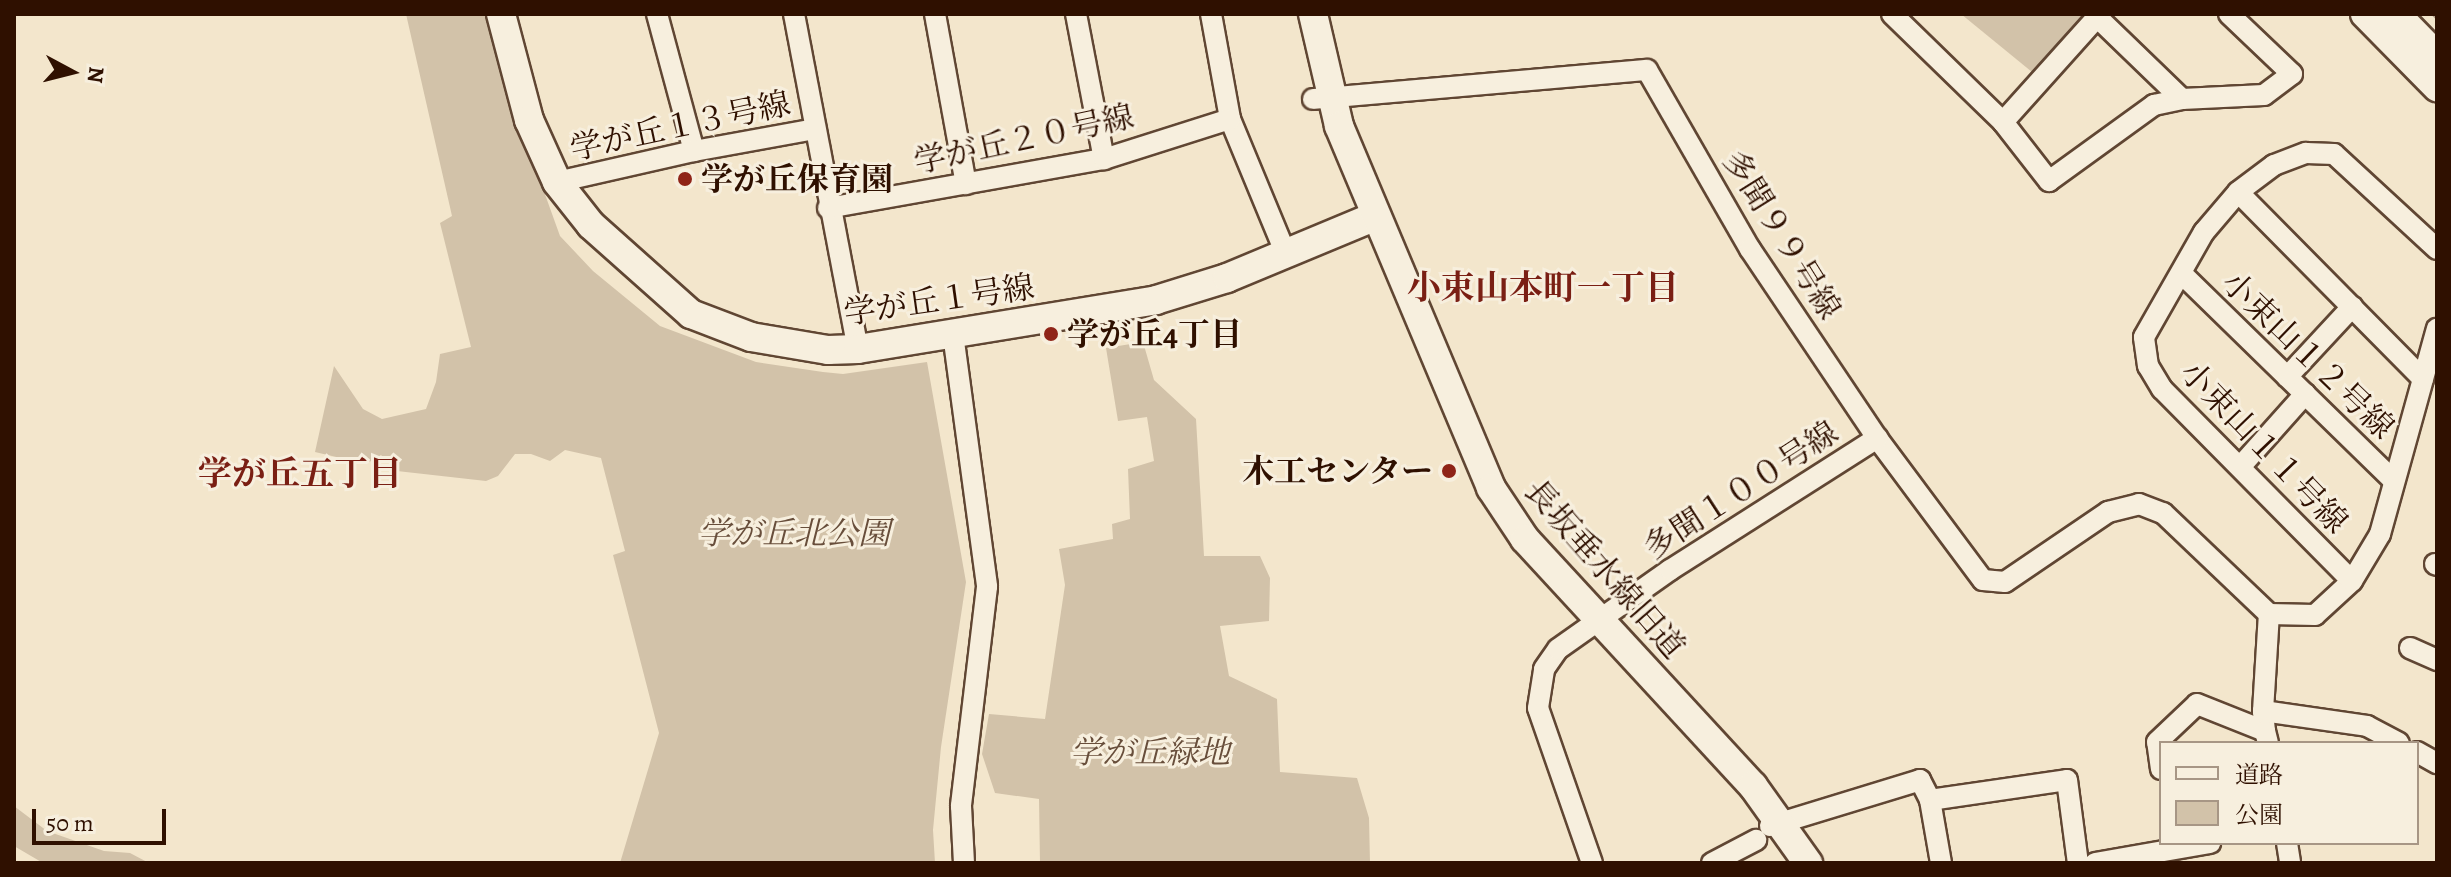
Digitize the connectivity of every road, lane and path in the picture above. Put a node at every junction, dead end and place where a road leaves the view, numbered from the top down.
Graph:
1 (501, 14) edge
2 (657, 14) edge
3 (794, 14) edge
4 (935, 14) edge
5 (1076, 14) edge
6 (1211, 14) edge
7 (1296, 14) edge
8 (1313, 14) edge
9 (2229, 14) edge
10 (2365, 14) edge
11 (2396, 14) edge
12 (2098, 16) edge
13 (1902, 17) edge
14 (2437, 56) edge
15 (2437, 87) edge
16 (1322, 98) junction
17 (2182, 99) junction
18 (1230, 119) junction
19 (2003, 122) junction
20 (815, 129) junction
21 (694, 151) junction
22 (1104, 159) junction
23 (557, 182) junction
24 (966, 184) junction
25 (2238, 192) junction
26 (828, 208) junction
27 (1368, 219) junction
28 (2437, 249) edge
29 (1286, 254) junction
30 (2182, 274) junction
31 (2352, 307) junction
32 (2437, 329) edge
33 (953, 334) junction
34 (858, 349) junction
35 (2287, 377) junction
36 (2423, 379) junction
37 (2305, 394) junction
38 (1877, 438) junction
39 (2240, 467) junction
40 (2393, 480) junction
41 (2352, 581) junction
42 (2269, 614) junction
43 (1592, 624) junction
44 (2410, 648) dead end
45 (2437, 660) edge
46 (2265, 728) edge
47 (2395, 741) edge
48 (2419, 753) edge
49 (2159, 756) edge
50 (2437, 763) edge
51 (1930, 800) junction
52 (1768, 830) junction
53 (2174, 846) edge
54 (964, 863) edge
55 (1592, 863) edge
56 (1712, 863) edge
57 (1789, 863) edge
58 (1808, 863) edge
59 (1941, 863) edge
60 (2078, 863) edge
61 (2095, 863) edge

1 - 23 street, 学が丘１号線
2 - 21 street
3 - 20 street
4 - 24 street
5 - 22 street
6 - 18 street
7 - 16 street, 長坂垂水線旧道
8 - 16 street, 長坂垂水線旧道
9 - 17 street
10 - 15 street
11 - 14 street
12 - 17 street
12 - 19 street
13 - 19 street
16 - 27 street, 長坂垂水線旧道
16 - 38 street, 多聞９９号線
17 - 19 street
18 - 22 street, 学が丘２０号線
18 - 29 street
20 - 21 street, 学が丘１３号線
20 - 26 street
21 - 23 street, 学が丘１３号線
22 - 24 street, 学が丘２０号線
23 - 34 street, 学が丘１号線
24 - 26 street, 学が丘２０号線
25 - 28 street, 小束山１１号線
25 - 30 street, 小束山１１号線
25 - 31 street
26 - 34 street
27 - 29 street, 学が丘１号線
27 - 43 street, 長坂垂水線旧道
29 - 33 street, 学が丘１号線
30 - 35 street, 小束山１２号線
30 - 39 street, 小束山１１号線
31 - 35 street
31 - 36 street
32 - 36 street, 小束山１１号線
33 - 34 street, 学が丘１号線
33 - 54 street
35 - 37 street, 小束山１２号線
36 - 40 street, 小束山１１号線
37 - 39 street
37 - 40 street, 小束山１２号線
38 - 42 street, 多聞９９号線
38 - 43 street, 多聞１００号線
39 - 41 street, 小束山１１号線
40 - 41 street, 小束山１１号線
41 - 42 street, 小束山１１号線
42 - 46 street
43 - 52 street, 長坂垂水線旧道
43 - 55 street, 多聞１００号線
44 - 45 street
46 - 47 street
46 - 49 street
48 - 50 street
51 - 52 street
51 - 59 street
51 - 60 street
52 - 56 street
52 - 57 street, 長坂垂水線旧道
52 - 58 street, 長坂垂水線旧道
53 - 61 street

